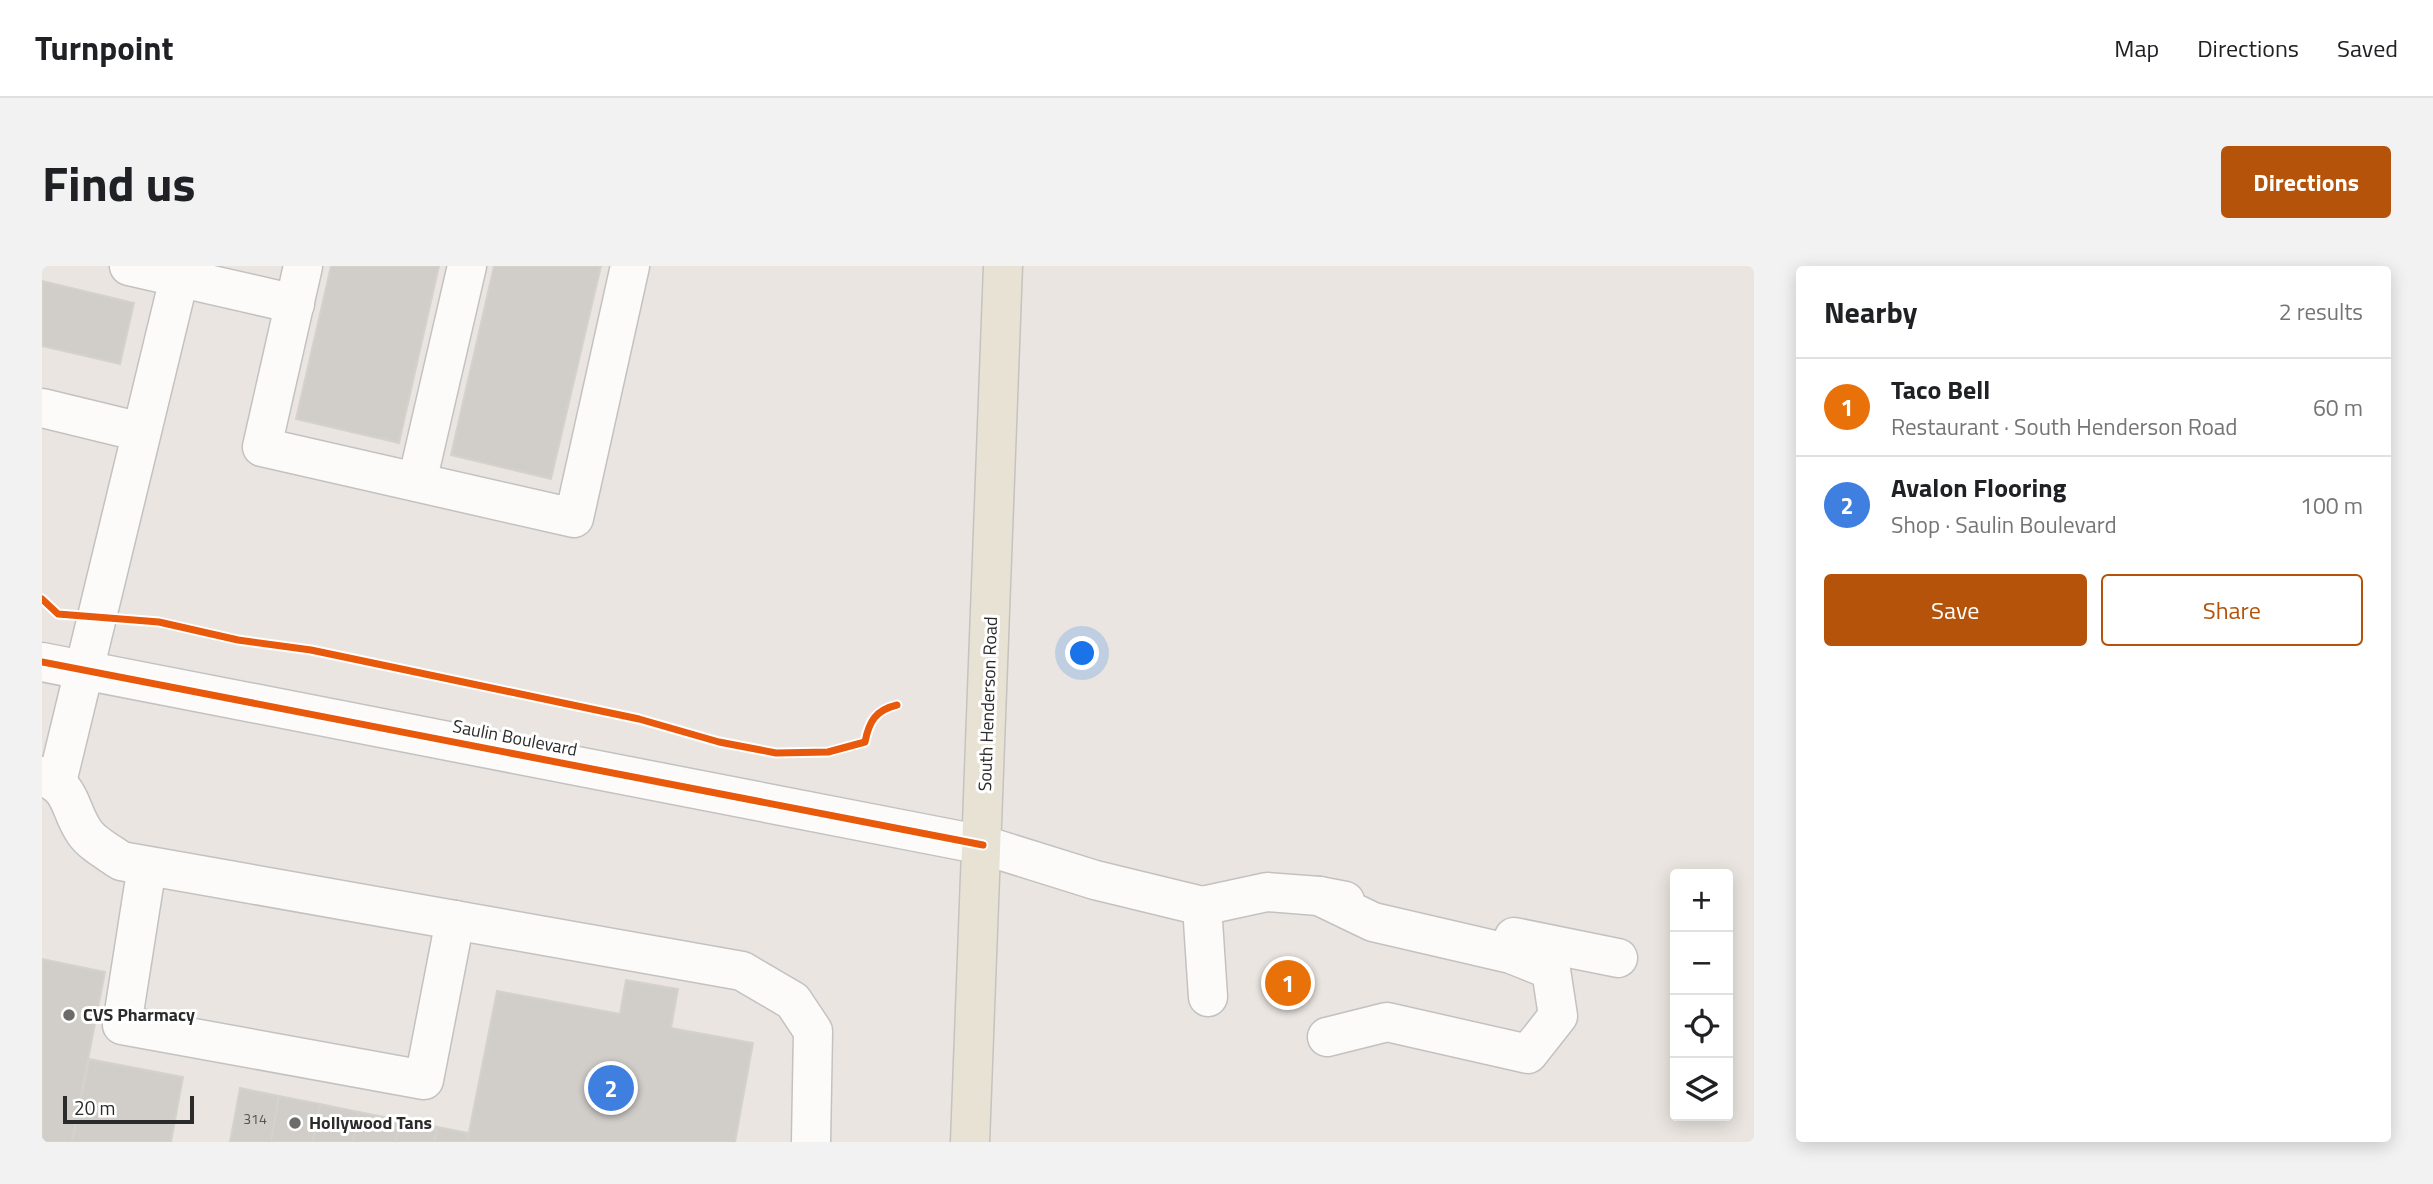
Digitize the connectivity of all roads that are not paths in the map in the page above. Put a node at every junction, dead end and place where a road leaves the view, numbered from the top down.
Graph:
1 (129, 266) edge
2 (303, 266) edge
3 (467, 266) edge
4 (630, 266) edge
5 (1003, 266) edge
6 (180, 272) edge
7 (295, 304) junction
8 (42, 408) edge
9 (141, 432) junction
10 (416, 482) junction
11 (42, 662) edge
12 (84, 670) junction
13 (50, 779) edge
14 (983, 845) junction
15 (147, 866) junction
16 (1319, 896) junction
17 (1202, 906) junction
18 (455, 920) junction
19 (1618, 958) dead end
20 (1208, 997) dead end
21 (1327, 1037) dead end
22 (811, 1142) edge
23 (970, 1142) edge

1 - 6 street
2 - 7 street
3 - 10 street
4 - 10 street
5 - 14 main road, South Henderson Road
6 - 7 street
6 - 9 street
7 - 10 street
8 - 9 street
9 - 12 street
11 - 12 street, Saulin Boulevard
12 - 13 street
12 - 14 street, Saulin Boulevard
13 - 15 street
14 - 17 street, Saulin Boulevard
14 - 23 main road, South Henderson Road
15 - 18 street
15 - 18 street
16 - 17 street
16 - 19 street
16 - 21 street
17 - 20 street
18 - 22 street

